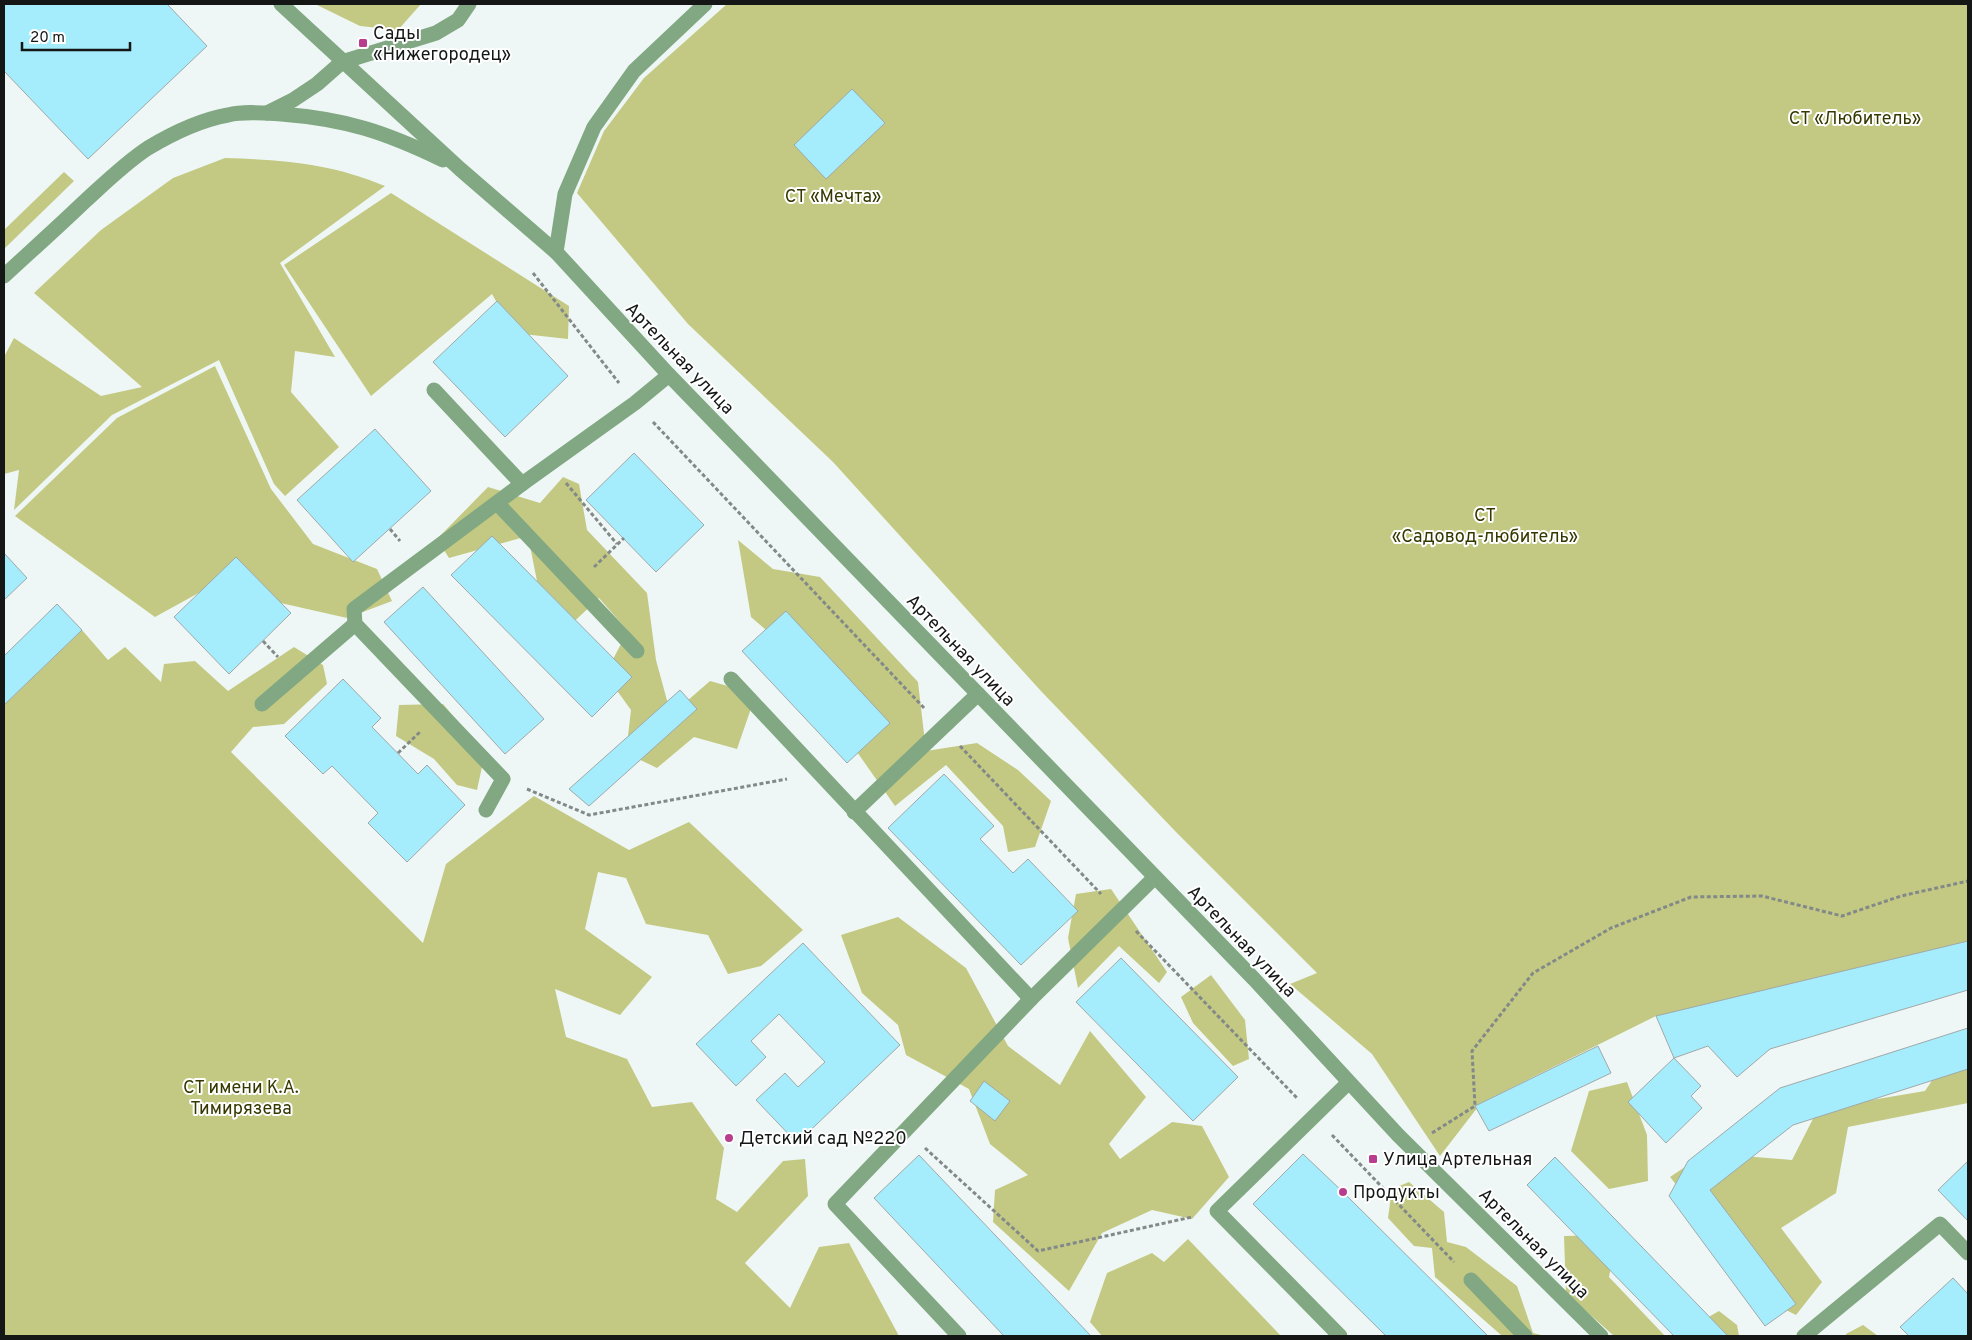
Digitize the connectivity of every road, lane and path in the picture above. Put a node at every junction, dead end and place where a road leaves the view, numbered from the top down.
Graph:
1 (281, 4) edge
2 (469, 4) edge
3 (705, 4) edge
4 (342, 62) junction
5 (266, 113) junction
6 (460, 169) junction
7 (556, 252) junction
8 (533, 273) dead end
9 (4, 276) edge
10 (669, 375) junction
11 (434, 390) dead end
12 (635, 403) junction
13 (550, 464) junction
14 (522, 484) junction
15 (497, 503) junction
16 (624, 538) dead end
17 (617, 544) junction
18 (575, 585) junction
19 (356, 624) junction
20 (637, 651) dead end
21 (731, 679) dead end
22 (978, 694) junction
23 (262, 704) dead end
24 (943, 728) junction
25 (819, 773) junction
26 (503, 779) junction
27 (486, 810) dead end
28 (854, 812) junction
29 (1156, 877) junction
30 (1968, 881) edge
31 (1119, 913) junction
32 (1031, 999) junction
33 (1348, 1082) junction
34 (1314, 1116) junction
35 (1426, 1128) dead end
36 (920, 1144) dead end
37 (1217, 1212) junction
38 (1968, 1253) edge
39 (1471, 1280) joint
40 (960, 1336) edge
41 (1340, 1336) edge
42 (1525, 1336) edge
43 (1601, 1336) edge
44 (1804, 1336) edge

1 - 4 street, Артельная улица
2 - 4 street
3 - 7 street
4 - 5 street
4 - 6 street, Артельная улица
5 - 6 street
5 - 9 street
6 - 7 street, Артельная улица
7 - 10 street, Артельная улица
8 - 12 path
10 - 12 street
10 - 22 street, Артельная улица
11 - 14 street
12 - 13 street
12 - 24 path
13 - 14 street
13 - 17 path
14 - 15 street
15 - 18 street
15 - 19 street
16 - 17 path
17 - 18 path
18 - 20 street
19 - 23 street
19 - 26 street
21 - 25 street
22 - 24 street
22 - 29 street, Артельная улица
24 - 28 street
24 - 31 path
25 - 26 path
25 - 28 street
26 - 27 street
28 - 32 street
29 - 31 street
29 - 33 street, Артельная улица
30 - 35 path
31 - 32 street
31 - 34 path
32 - 40 street
33 - 34 street
33 - 43 street, Артельная улица
34 - 37 street
34 - 39 path
36 - 37 path
37 - 41 street
38 - 44 street
39 - 42 street

